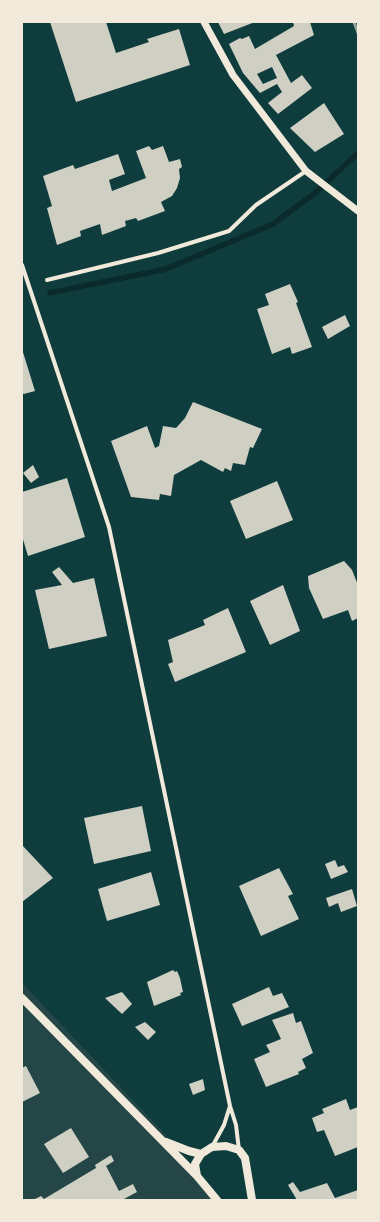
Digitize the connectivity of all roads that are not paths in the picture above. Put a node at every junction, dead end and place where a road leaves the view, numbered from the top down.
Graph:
1 (204, 22) edge
2 (306, 171) junction
3 (358, 211) edge
4 (22, 264) edge
5 (47, 280) dead end
6 (22, 998) edge
7 (230, 1106) junction
8 (163, 1141) junction
9 (212, 1147) junction
10 (239, 1150) junction
11 (201, 1154) junction
12 (196, 1176) junction
13 (217, 1200) edge
14 (252, 1200) edge

1 - 2 street
2 - 3 street
2 - 5 street
4 - 7 street
6 - 8 main road
7 - 9 street
7 - 10 street
8 - 11 main road
8 - 12 main road
9 - 10 main road
9 - 11 main road
10 - 14 main road
11 - 12 main road
12 - 13 main road

